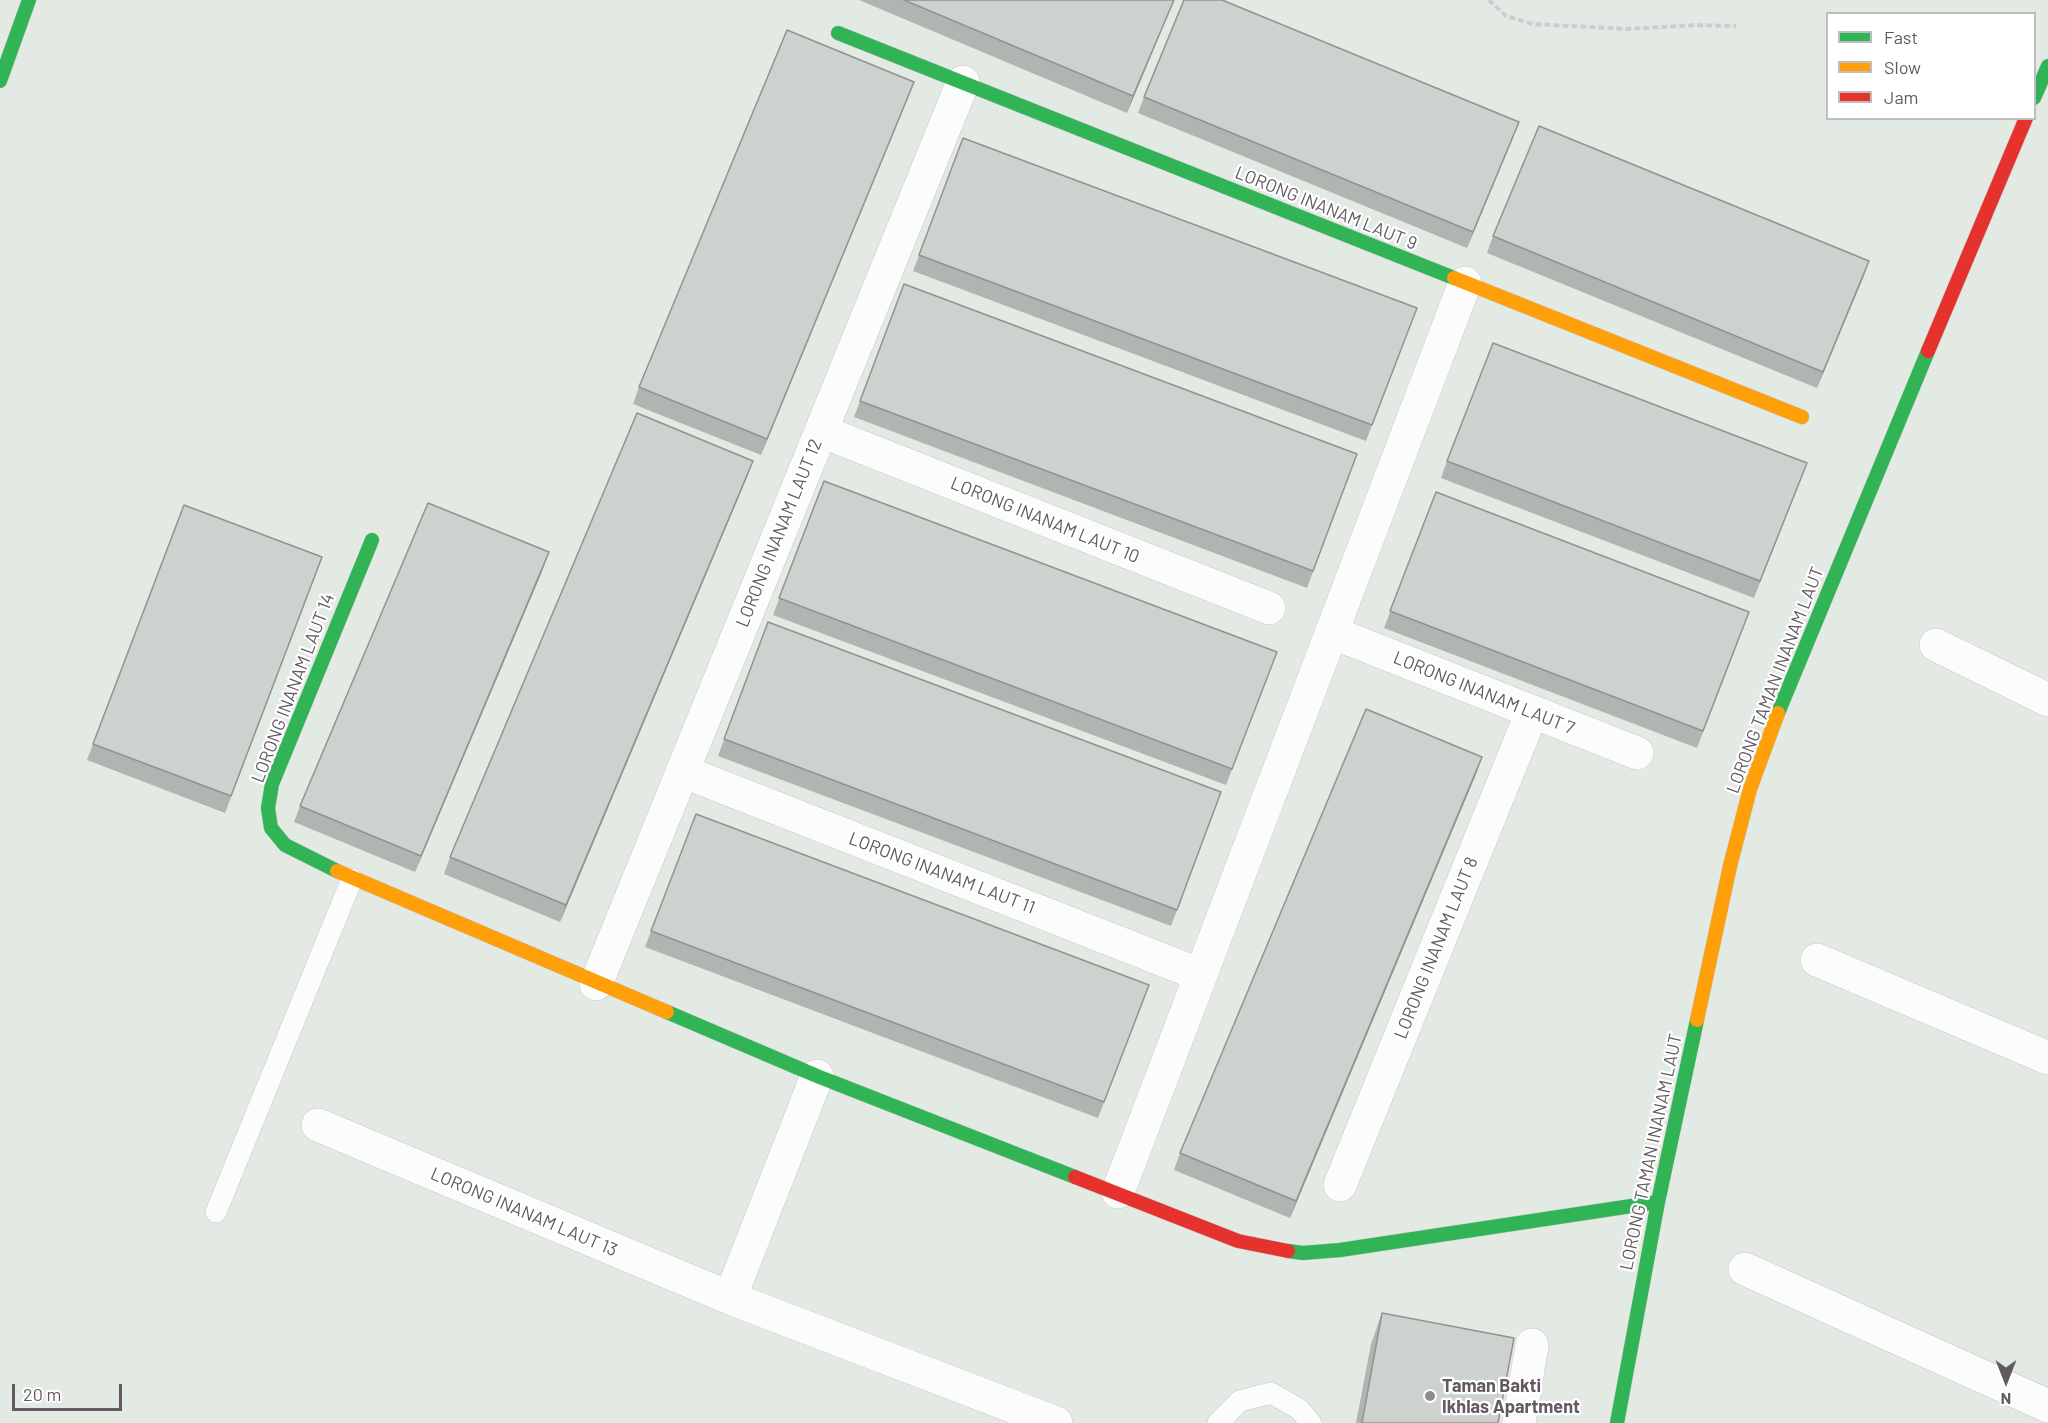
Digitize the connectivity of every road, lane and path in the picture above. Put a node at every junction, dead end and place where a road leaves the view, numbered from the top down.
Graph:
1 (29, 0) edge
2 (1490, 0) edge
3 (1736, 26) dead end
4 (838, 33) dead end
5 (2048, 66) edge
6 (0, 81) edge
7 (963, 82) junction
8 (2036, 93) edge
9 (2025, 120) edge
10 (1465, 282) junction
11 (1802, 417) dead end
12 (821, 431) junction
13 (372, 540) dead end
14 (1269, 608) dead end
15 (1331, 632) junction
16 (1936, 645) dead end
17 (2048, 700) edge
18 (1532, 712) junction
19 (1637, 753) dead end
20 (682, 771) junction
21 (352, 879) junction
22 (1817, 960) dead end
23 (1201, 975) junction
24 (596, 984) junction
25 (2048, 1058) edge
26 (817, 1076) junction
27 (318, 1125) dead end
28 (1340, 1185) dead end
29 (1118, 1192) junction
30 (1658, 1202) junction
31 (216, 1212) dead end
32 (1745, 1269) dead end
33 (730, 1298) junction
34 (1532, 1345) dead end
35 (2048, 1406) edge
36 (1056, 1423) edge
37 (1218, 1423) edge
38 (1311, 1423) edge
39 (1519, 1423) edge
40 (1617, 1423) edge

1 - 6 main road
2 - 3 path
4 - 7 main road, LORONG INANAM LAUT 9
5 - 8 main road
7 - 10 main road, LORONG INANAM LAUT 9
7 - 12 street, LORONG INANAM LAUT 12
9 - 30 main road, LORONG TAMAN INANAM LAUT
10 - 11 main road, LORONG INANAM LAUT 9
10 - 15 street
12 - 14 street, LORONG INANAM LAUT 10
12 - 20 street, LORONG INANAM LAUT 12
13 - 21 main road, LORONG INANAM LAUT 14
15 - 18 street, LORONG INANAM LAUT 7
15 - 23 street
16 - 17 street
18 - 19 street, LORONG INANAM LAUT 7
18 - 28 street, LORONG INANAM LAUT 8
20 - 23 street, LORONG INANAM LAUT 11
20 - 24 street, LORONG INANAM LAUT 12
21 - 24 main road, LORONG INANAM LAUT 14
21 - 31 lane
22 - 25 street
23 - 29 street
24 - 26 main road, LORONG INANAM LAUT 14
26 - 29 main road, LORONG INANAM LAUT 14
26 - 33 street
27 - 33 street, LORONG INANAM LAUT 13
29 - 30 main road, LORONG INANAM LAUT 14
30 - 40 main road, LORONG TAMAN INANAM LAUT
32 - 35 street
33 - 36 street, LORONG INANAM LAUT 13
34 - 39 street
37 - 38 lane

